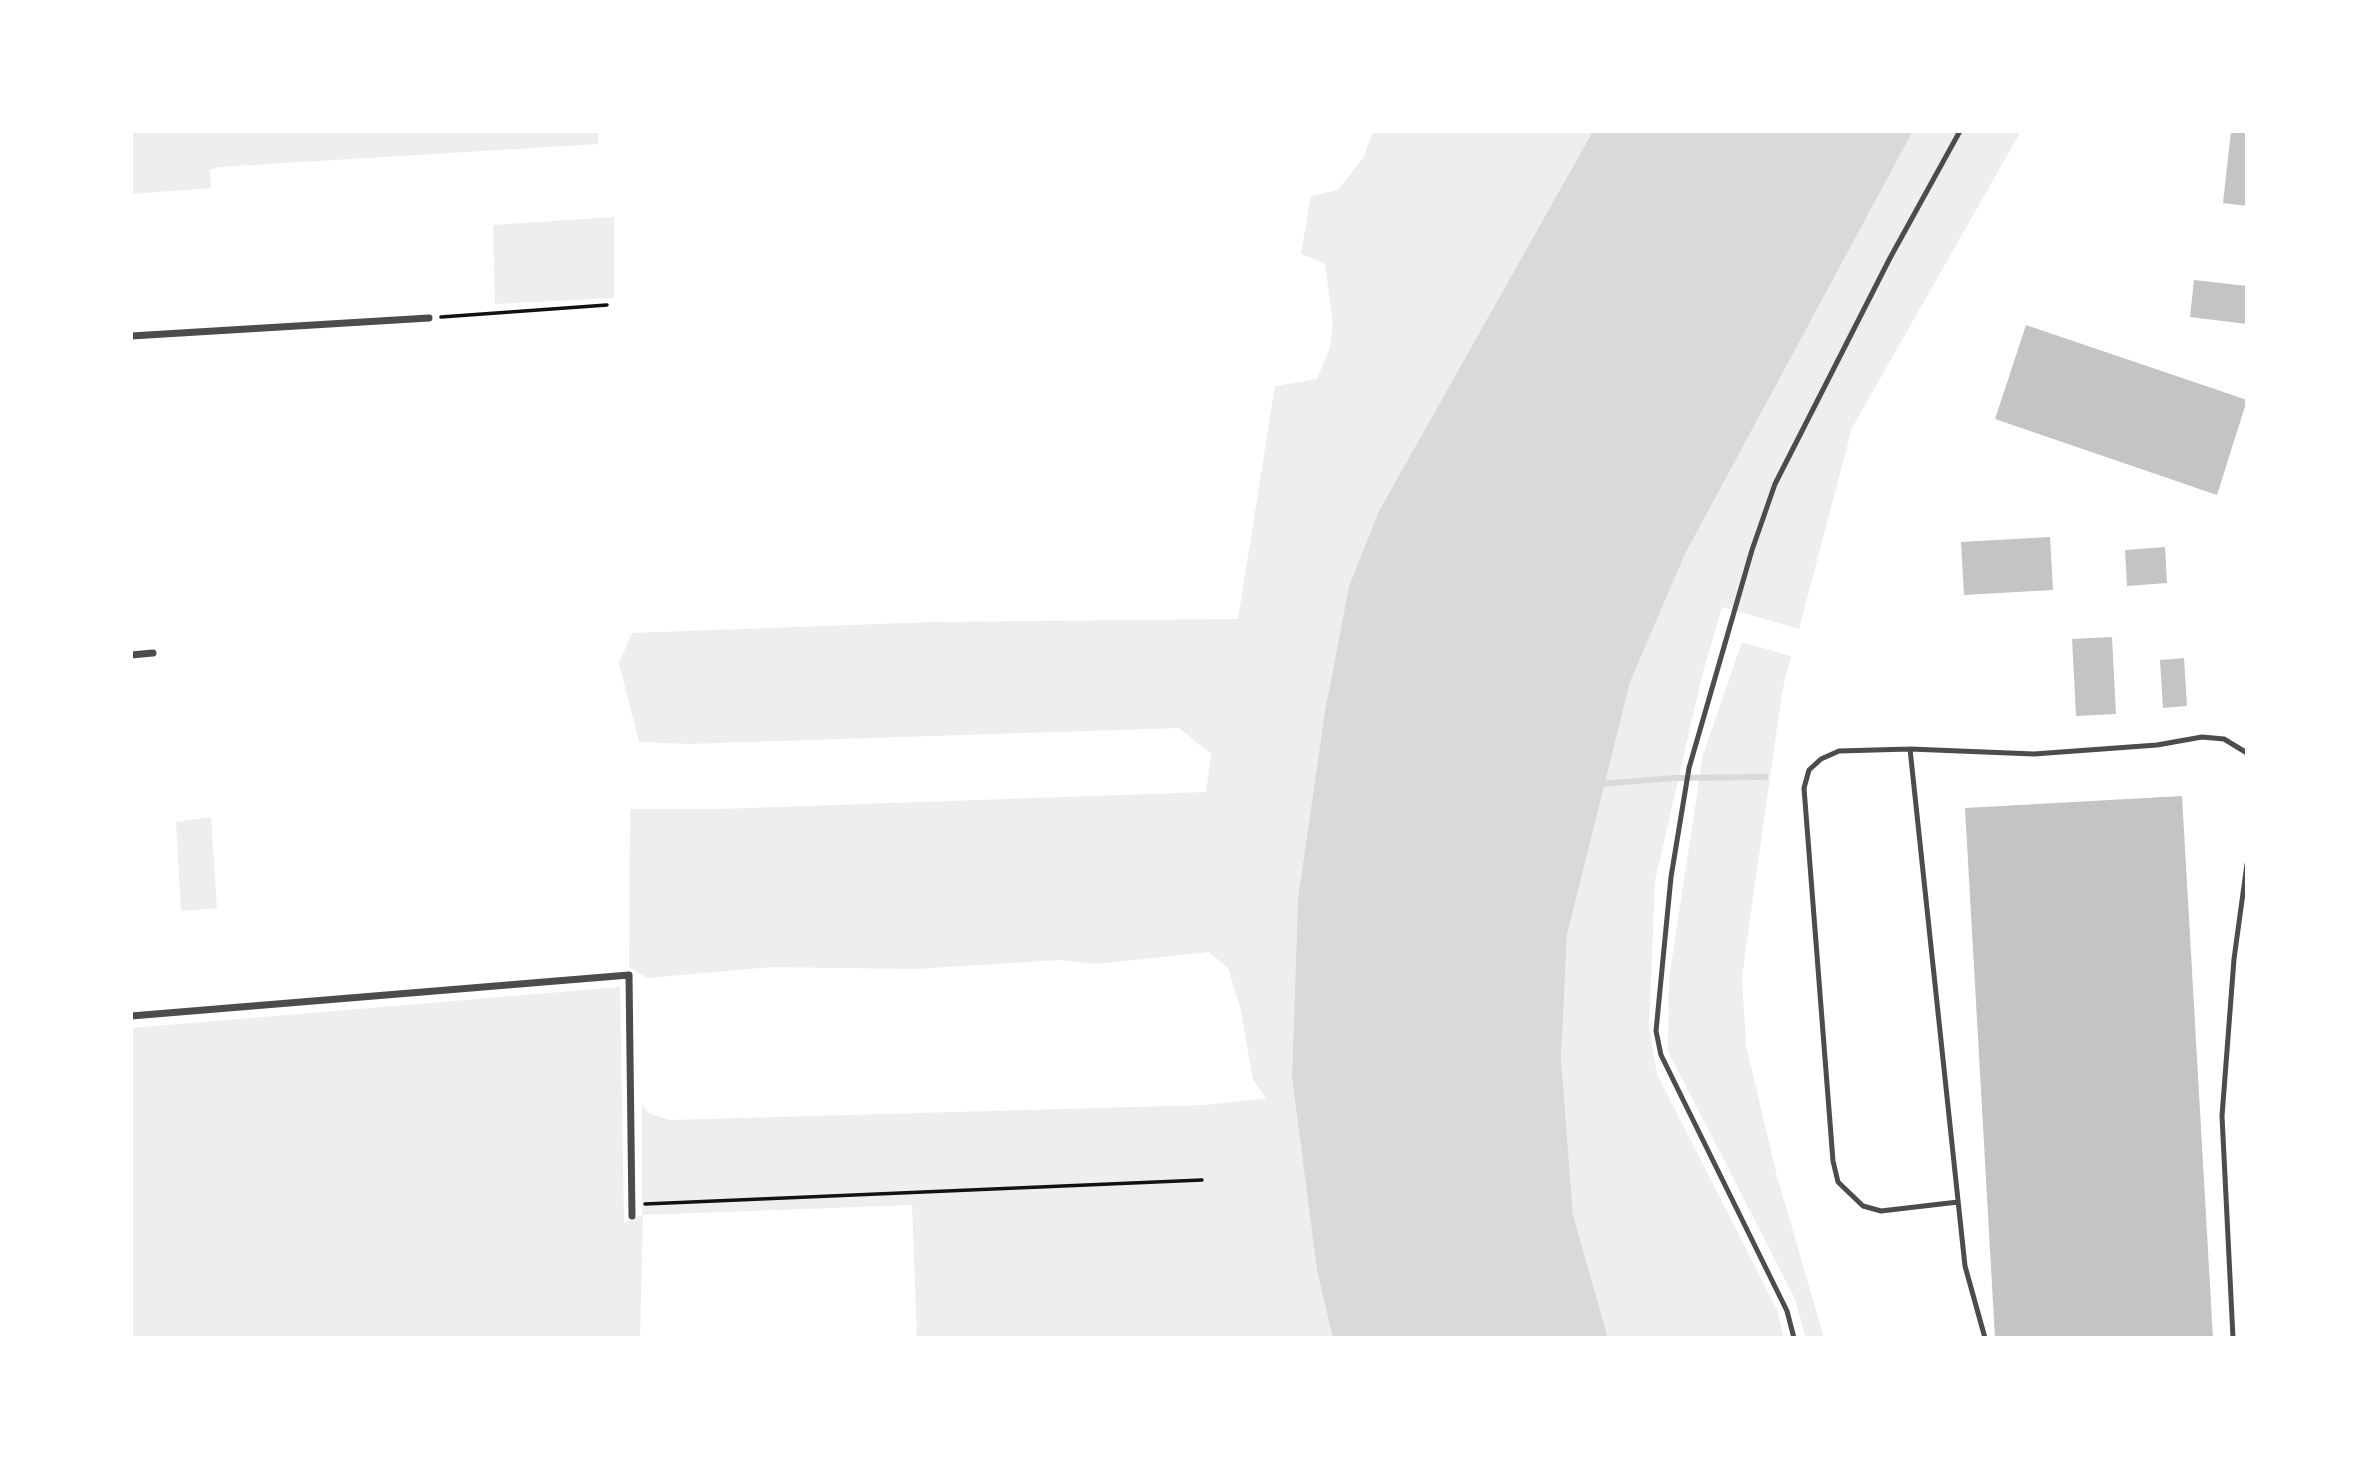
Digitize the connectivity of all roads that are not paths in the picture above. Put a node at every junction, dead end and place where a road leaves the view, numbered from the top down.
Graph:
1 (1960, 131) edge
2 (429, 318) road end
3 (131, 336) edge
4 (153, 653) dead end
5 (131, 654) edge
6 (1910, 748) junction
7 (2247, 753) edge
8 (2247, 864) edge
9 (131, 1016) edge
10 (1958, 1202) junction
11 (632, 1216) dead end
12 (1794, 1338) edge
13 (1984, 1338) edge
14 (2233, 1338) edge

1 - 12 lane
2 - 3 street
4 - 5 street
6 - 7 lane
6 - 10 lane
6 - 10 lane
8 - 14 lane
9 - 11 street
10 - 13 lane

